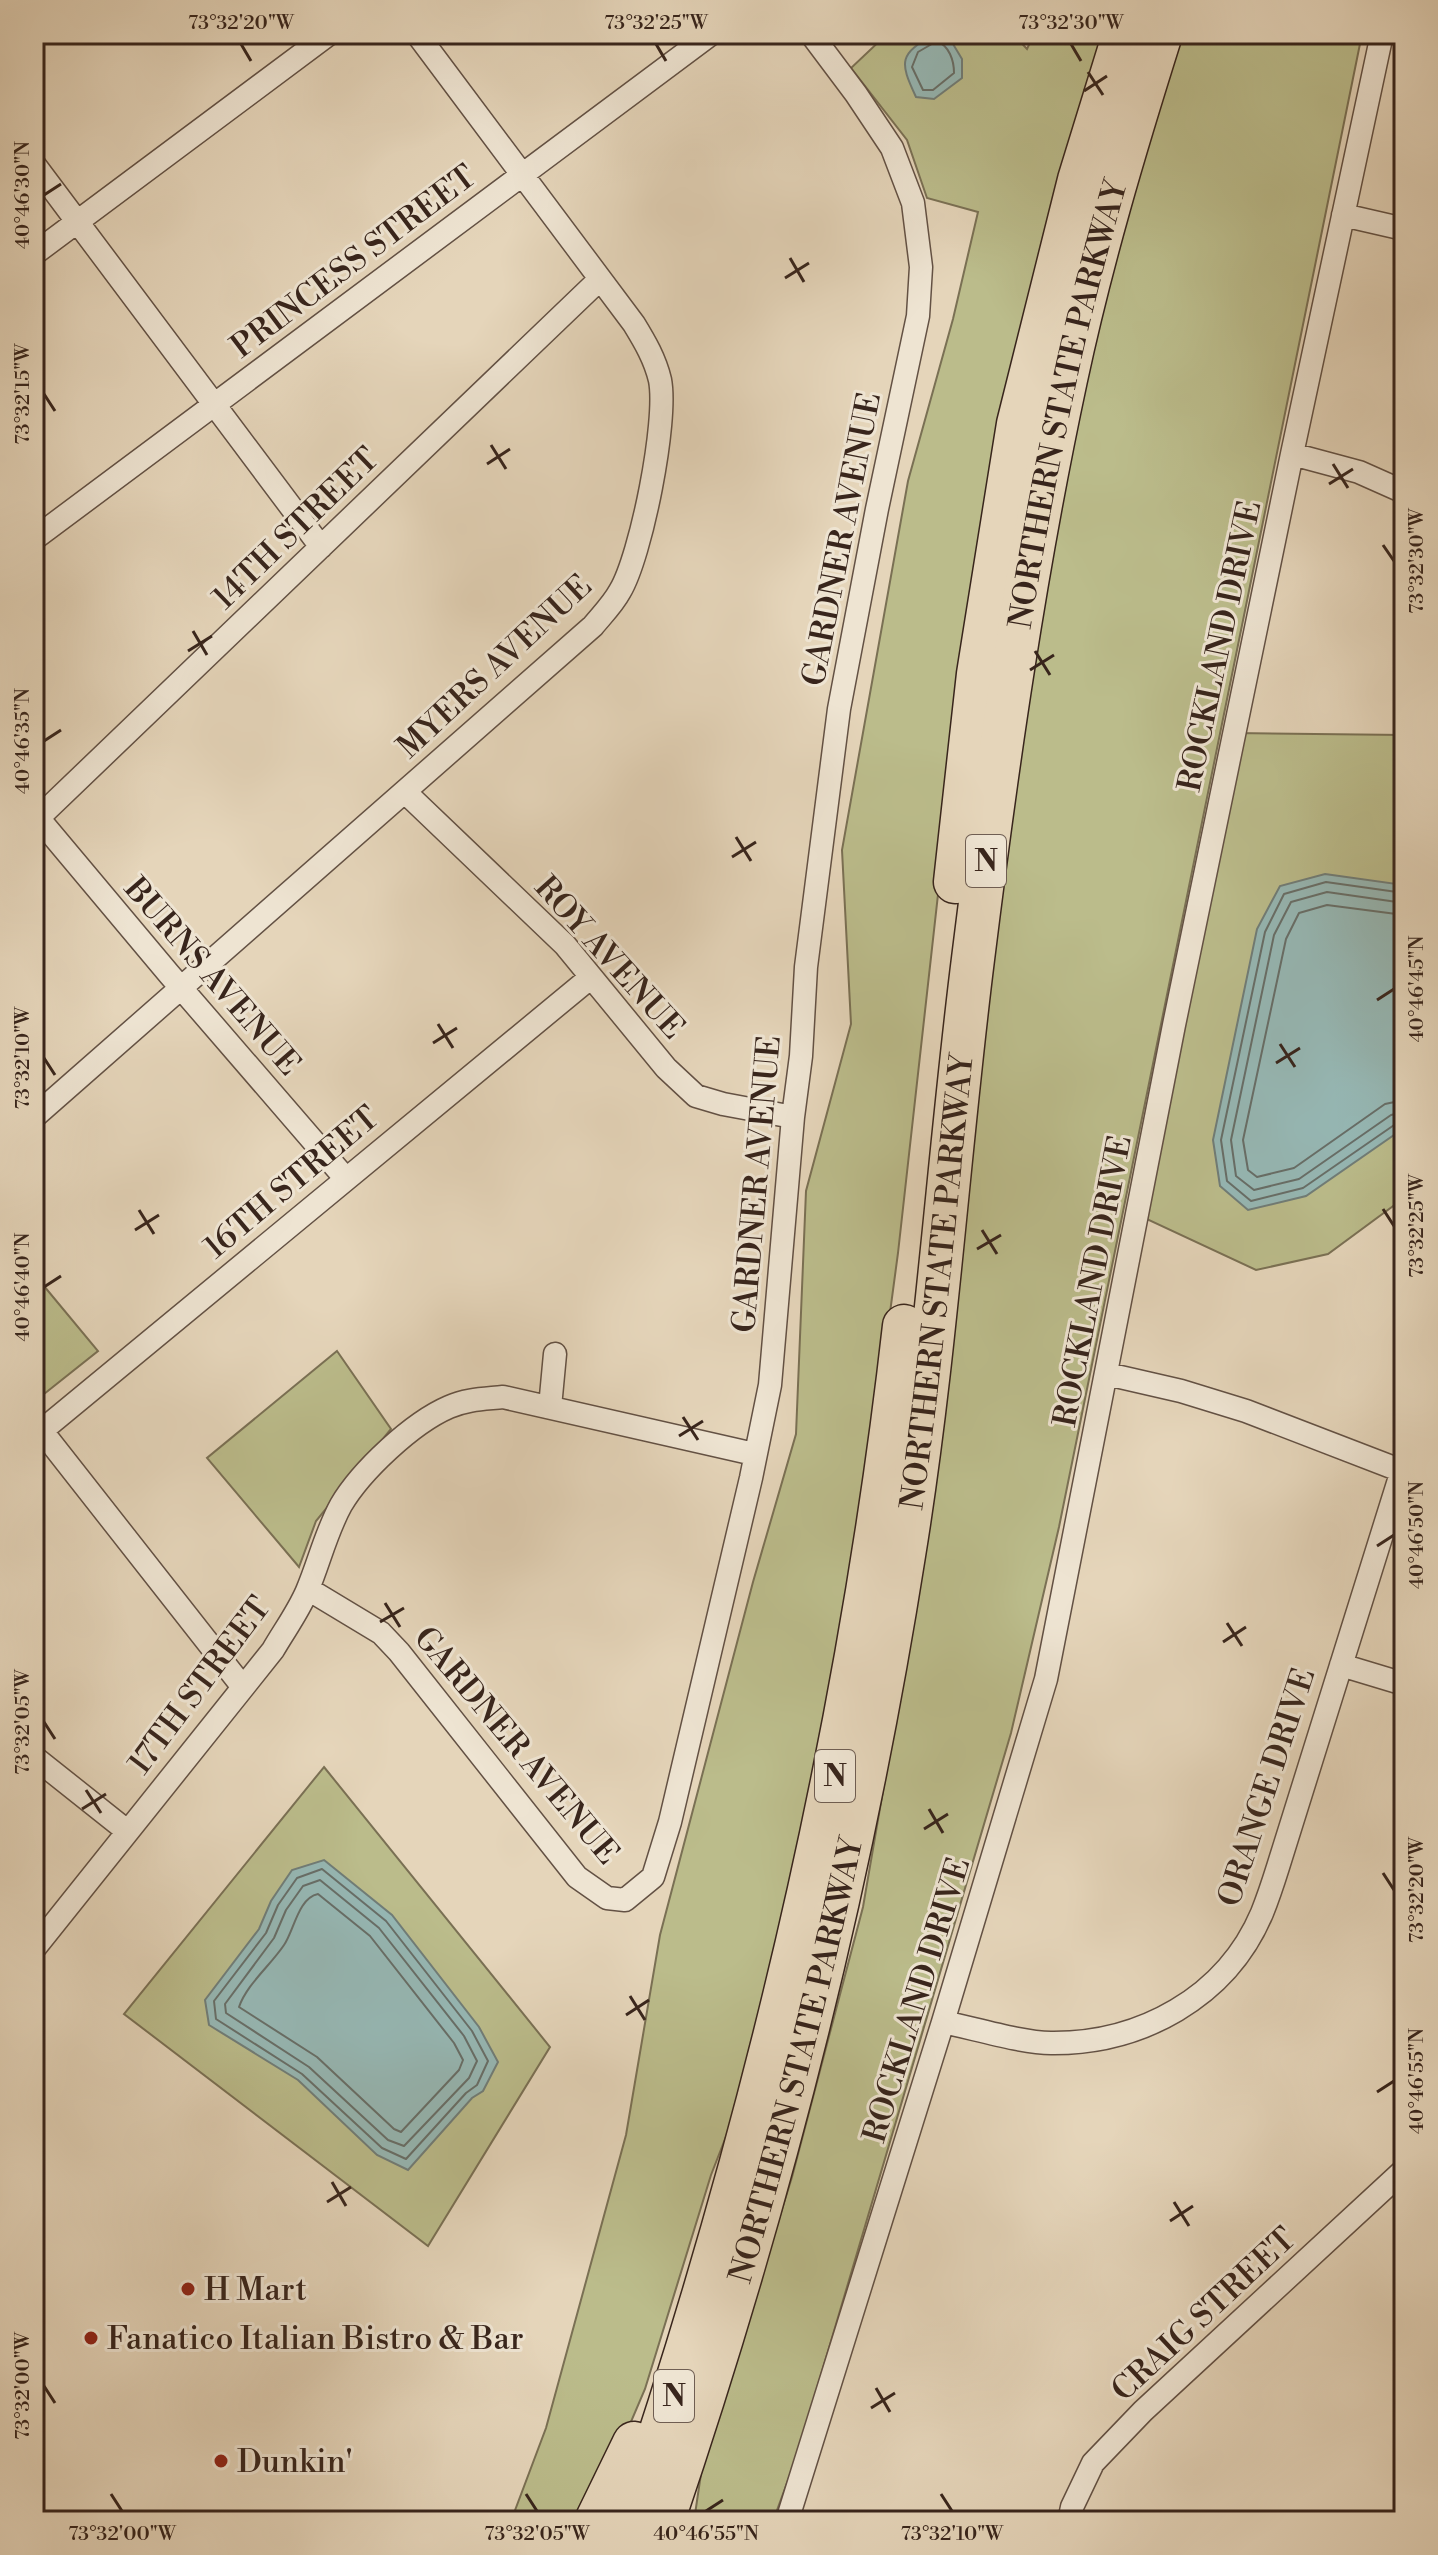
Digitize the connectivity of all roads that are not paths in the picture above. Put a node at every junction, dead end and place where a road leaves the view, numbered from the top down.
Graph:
1 (329, 34) edge
2 (417, 34) edge
3 (711, 34) edge
4 (811, 34) edge
5 (1124, 34) edge
6 (1161, 34) edge
7 (1382, 34) edge
8 (34, 164) edge
9 (522, 175) junction
10 (1343, 215) junction
11 (77, 221) junction
12 (1404, 229) edge
13 (34, 254) edge
14 (599, 280) junction
15 (214, 405) junction
16 (1292, 454) junction
17 (1404, 492) edge
18 (34, 539) edge
19 (321, 547) junction
20 (405, 792) junction
21 (35, 818) edge
22 (590, 978) junction
23 (180, 988) junction
24 (34, 1117) edge
25 (793, 1117) junction
26 (346, 1179) junction
27 (555, 1354) dead end
28 (1107, 1374) junction
29 (550, 1407) junction
30 (38, 1434) edge
31 (754, 1454) junction
32 (1403, 1468) edge
33 (308, 1589) junction
34 (1341, 1665) junction
35 (1404, 1684) edge
36 (242, 1686) junction
37 (34, 1757) edge
38 (127, 1831) junction
39 (34, 1949) edge
40 (943, 2022) junction
41 (1404, 2170) edge
42 (710, 2270) junction
43 (723, 2337) junction
44 (596, 2521) edge
45 (631, 2521) edge
46 (663, 2521) edge
47 (688, 2521) edge
48 (787, 2521) edge
49 (1069, 2521) edge

1 - 11 street
2 - 9 street, MYERS AVENUE
3 - 9 street, PRINCESS STREET
4 - 25 street, GARDNER AVENUE
5 - 42 highway, NORTHERN STATE PARKWAY / N
6 - 43 highway, NORTHERN STATE PARKWAY / N
7 - 10 street, ROCKLAND DRIVE
8 - 11 street
9 - 14 street, MYERS AVENUE
9 - 15 street, PRINCESS STREET
10 - 12 street
10 - 16 street, ROCKLAND DRIVE
11 - 13 street
11 - 15 street
14 - 19 street, 14TH STREET
14 - 20 street, MYERS AVENUE
15 - 18 street, PRINCESS STREET
15 - 19 street
16 - 17 street
16 - 28 street, ROCKLAND DRIVE
19 - 21 street, 14TH STREET
20 - 22 street, ROY AVENUE
20 - 23 street, MYERS AVENUE
21 - 23 street, BURNS AVENUE
22 - 25 street, ROY AVENUE
22 - 26 street, 16TH STREET
23 - 24 street, MYERS AVENUE
23 - 26 street, BURNS AVENUE
25 - 31 street, GARDNER AVENUE
26 - 30 street, 16TH STREET
27 - 29 street
28 - 32 street
28 - 40 street, ROCKLAND DRIVE
29 - 31 street, 17TH STREET
29 - 33 street, 17TH STREET
30 - 36 street
31 - 33 street, GARDNER AVENUE
32 - 34 street, ORANGE DRIVE
33 - 36 street, 17TH STREET
34 - 35 street
34 - 40 street, ORANGE DRIVE
36 - 38 street, 17TH STREET
37 - 38 street
38 - 39 street, 17TH STREET
40 - 48 street, ROCKLAND DRIVE
41 - 49 street, CRAIG STREET
42 - 44 highway
42 - 45 highway, NORTHERN STATE PARKWAY / N
43 - 46 highway, NORTHERN STATE PARKWAY / N
43 - 47 highway

